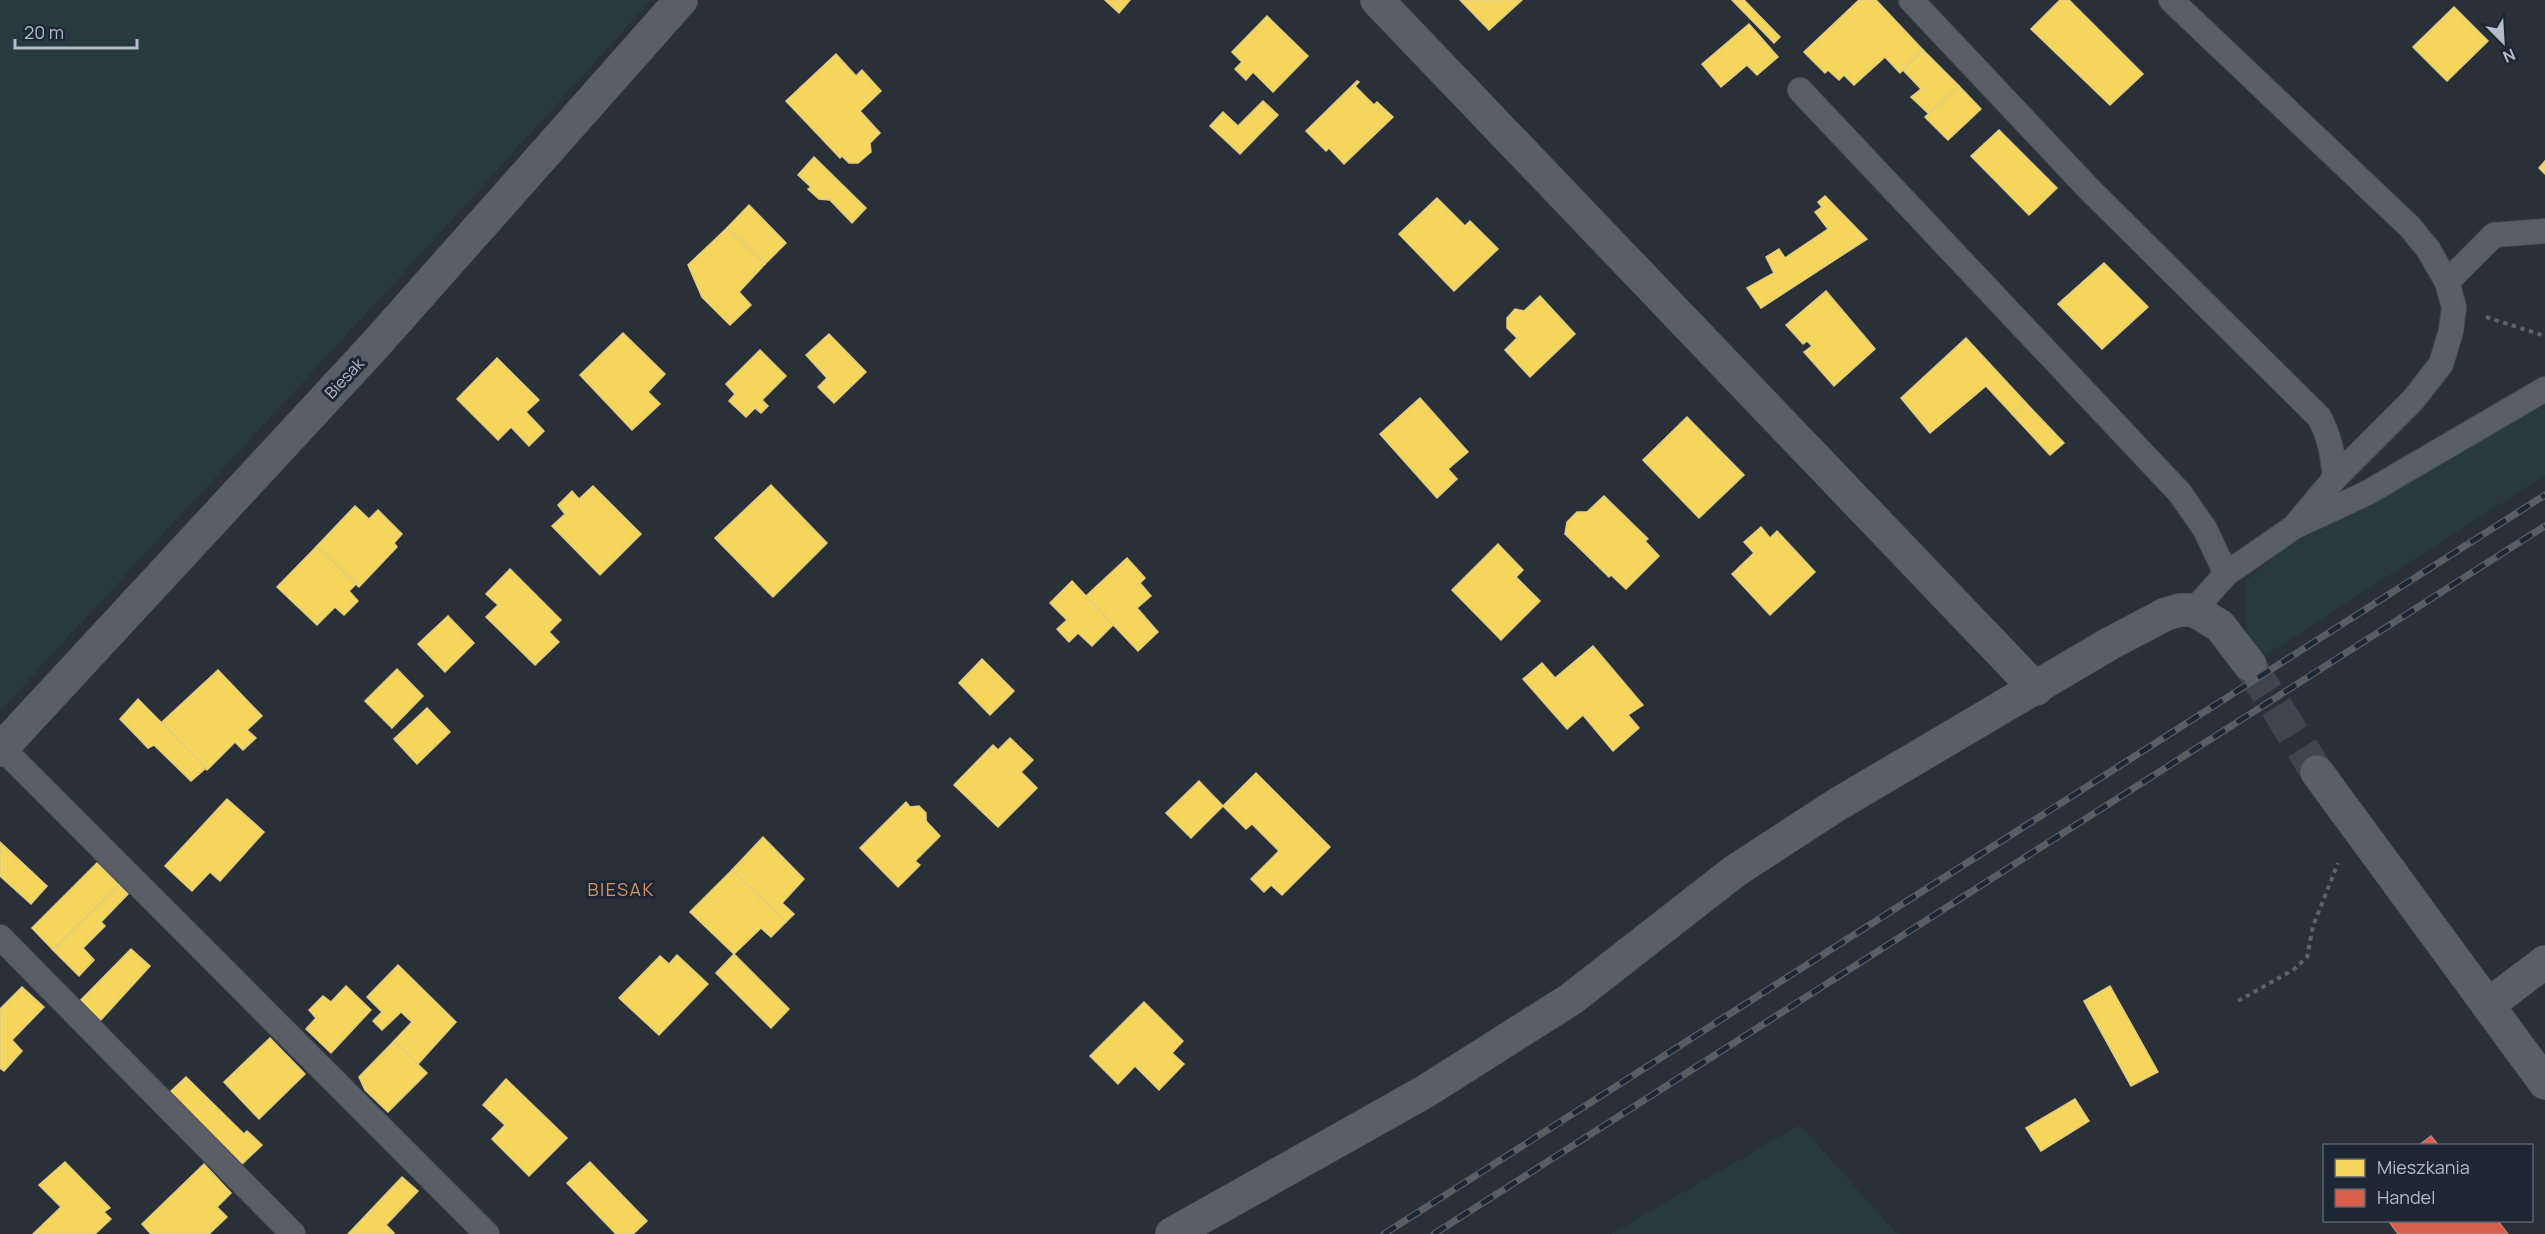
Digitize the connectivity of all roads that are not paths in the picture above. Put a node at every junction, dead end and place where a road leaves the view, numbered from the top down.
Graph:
1 (681, 0) edge
2 (1377, 0) edge
3 (1911, 0) edge
4 (2171, 0) edge
5 (1800, 90) dead end
6 (2545, 231) edge
7 (2447, 282) junction
8 (2545, 389) edge
9 (2335, 478) junction
10 (2294, 527) junction
11 (2226, 574) junction
12 (2194, 610) junction
13 (2250, 665) tunnel mouth
14 (2036, 689) junction
15 (1, 749) edge
16 (2317, 772) tunnel mouth
17 (0, 937) edge
18 (2545, 962) edge
19 (2488, 1005) junction
20 (2545, 1083) edge
21 (293, 1234) edge
22 (487, 1234) edge
23 (1172, 1234) edge

1 - 15 street, Biesak
2 - 14 street
3 - 9 lane
4 - 7 lane
5 - 11 lane
6 - 7 lane
7 - 9 lane
8 - 10 lane
9 - 10 lane
10 - 11 lane
11 - 12 lane
12 - 13 street
12 - 14 street
14 - 23 street
15 - 22 lane
16 - 19 street
17 - 21 lane
18 - 19 street
19 - 20 street

